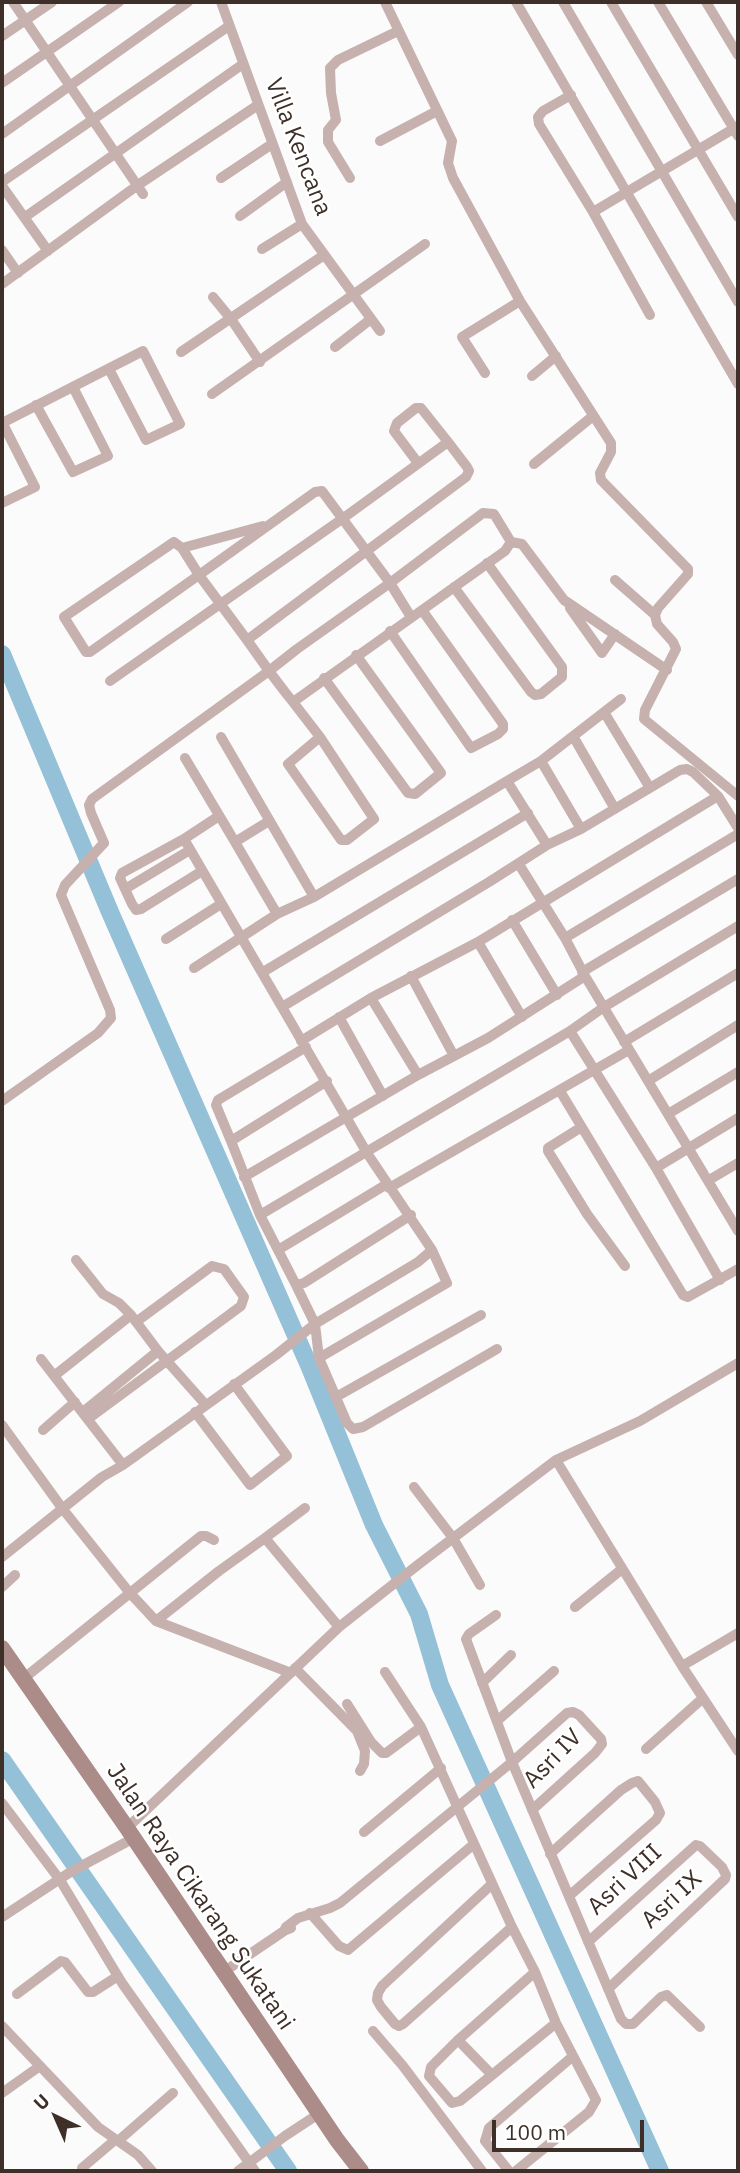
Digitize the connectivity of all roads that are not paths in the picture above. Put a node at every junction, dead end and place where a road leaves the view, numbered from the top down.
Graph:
1 (13, 2) edge
2 (52, 2) edge
3 (119, 2) edge
4 (187, 2) edge
5 (221, 2) edge
6 (385, 2) edge
7 (516, 2) edge
8 (563, 2) edge
9 (611, 2) edge
10 (658, 2) edge
11 (706, 2) edge
12 (26, 20) junction
13 (229, 26) junction
14 (398, 31) junction
15 (2, 36) edge
16 (47, 51) junction
17 (738, 55) edge
18 (243, 64) junction
19 (2, 83) edge
20 (70, 86) junction
21 (571, 95) junction
22 (258, 105) junction
23 (438, 111) junction
24 (94, 121) junction
25 (737, 130) edge
26 (2, 134) edge
27 (380, 141) dead end
28 (272, 144) junction
29 (699, 150) junction
30 (115, 152) junction
31 (662, 171) junction
32 (221, 178) dead end
33 (350, 178) dead end
34 (287, 182) junction
35 (2, 184) edge
36 (140, 190) junction
37 (628, 192) junction
38 (593, 212) junction
39 (240, 216) dead end
40 (738, 216) edge
41 (25, 217) junction
42 (302, 224) junction
43 (425, 244) dead end
44 (262, 249) dead end
45 (2, 250) edge
46 (47, 251) junction
47 (324, 255) junction
48 (18, 273) junction
49 (2, 284) edge
50 (354, 295) junction
51 (213, 297) dead end
52 (520, 300) junction
53 (738, 302) edge
54 (650, 315) dead end
55 (231, 319) junction
56 (371, 319) junction
57 (380, 331) dead end
58 (335, 347) dead end
59 (181, 352) dead end
60 (556, 356) junction
61 (260, 362) junction
62 (109, 369) junction
63 (485, 373) dead end
64 (532, 376) dead end
65 (738, 384) edge
66 (74, 387) junction
67 (212, 394) dead end
68 (36, 405) junction
69 (593, 416) junction
70 (2, 422) edge
71 (448, 442) junction
72 (418, 463) junction
73 (534, 464) dead end
74 (2, 503) edge
75 (342, 519) junction
76 (273, 523) junction
77 (511, 542) junction
78 (182, 548) junction
79 (366, 551) junction
80 (487, 563) junction
81 (199, 575) junction
82 (615, 580) dead end
83 (390, 583) junction
84 (454, 587) junction
85 (564, 600) junction
86 (221, 605) junction
87 (422, 610) junction
88 (655, 615) junction
89 (411, 617) junction
90 (390, 631) junction
91 (615, 634) junction
92 (247, 640) junction
93 (356, 655) junction
94 (667, 670) junction
95 (269, 671) junction
96 (324, 678) junction
97 (110, 681) dead end
98 (621, 699) dead end
99 (293, 702) junction
100 (604, 712) junction
101 (573, 736) junction
102 (221, 737) dead end
103 (320, 737) junction
104 (186, 758) dead end
105 (541, 761) junction
106 (508, 781) junction
107 (650, 788) junction
108 (718, 796) junction
109 (738, 796) edge
110 (615, 808) junction
111 (528, 813) junction
112 (219, 816) junction
113 (269, 821) junction
114 (738, 828) edge
115 (581, 829) junction
116 (738, 834) edge
117 (184, 839) junction
118 (235, 842) junction
119 (547, 845) junction
120 (190, 850) junction
121 (517, 865) junction
122 (202, 871) junction
123 (738, 879) edge
124 (125, 889) junction
125 (314, 897) junction
126 (543, 902) junction
127 (221, 904) junction
128 (277, 914) junction
129 (512, 920) junction
130 (738, 926) edge
131 (240, 937) junction
132 (565, 937) junction
133 (166, 939) dead end
134 (478, 942) junction
135 (194, 968) dead end
136 (263, 972) junction
137 (738, 973) edge
138 (583, 974) junction
139 (411, 976) junction
140 (557, 995) junction
141 (371, 998) junction
142 (282, 1007) junction
143 (604, 1007) junction
144 (339, 1017) junction
145 (522, 1017) junction
146 (738, 1025) edge
147 (569, 1031) junction
148 (303, 1044) junction
149 (626, 1046) junction
150 (454, 1056) junction
151 (594, 1070) junction
152 (738, 1072) edge
153 (418, 1075) junction
154 (648, 1081) junction
155 (327, 1082) junction
156 (560, 1091) junction
157 (383, 1096) junction
158 (2, 1101) edge
159 (668, 1114) junction
160 (346, 1118) junction
161 (738, 1118) edge
162 (580, 1128) junction
163 (231, 1141) junction
164 (688, 1148) junction
165 (367, 1153) junction
166 (738, 1163) edge
167 (656, 1168) junction
168 (244, 1177) junction
169 (709, 1180) junction
170 (388, 1186) junction
171 (260, 1215) junction
172 (411, 1215) junction
173 (734, 1215) edge
174 (738, 1231) edge
175 (278, 1250) junction
176 (432, 1250) junction
177 (76, 1260) dead end
178 (625, 1266) dead end
179 (738, 1269) edge
180 (720, 1280) junction
181 (296, 1285) junction
182 (481, 1315) dead end
183 (134, 1319) junction
184 (311, 1327) junction
185 (497, 1349) dead end
186 (162, 1355) junction
187 (319, 1358) junction
188 (41, 1359) dead end
189 (738, 1363) edge
190 (54, 1376) junction
191 (234, 1384) junction
192 (336, 1397) junction
193 (75, 1402) junction
194 (200, 1408) junction
195 (85, 1415) junction
196 (2, 1425) edge
197 (43, 1430) dead end
198 (556, 1460) junction
199 (123, 1465) junction
200 (414, 1487) dead end
201 (62, 1508) junction
202 (305, 1508) dead end
203 (265, 1538) junction
204 (453, 1538) junction
205 (214, 1539) dead end
206 (2, 1557) edge
207 (622, 1569) junction
208 (15, 1575) dead end
209 (480, 1585) dead end
210 (2, 1587) edge
211 (129, 1592) junction
212 (575, 1607) dead end
213 (496, 1615) dead end
214 (156, 1621) junction
215 (339, 1627) junction
216 (738, 1633) edge
217 (511, 1655) dead end
218 (5, 1659) edge
219 (682, 1666) junction
220 (293, 1670) junction
221 (385, 1671) dead end
222 (554, 1671) dead end
223 (23, 1678) junction
224 (482, 1684) junction
225 (703, 1699) junction
226 (347, 1704) dead end
227 (496, 1721) junction
228 (421, 1727) junction
229 (737, 1746) edge
230 (646, 1749) dead end
231 (512, 1762) junction
232 (441, 1768) junction
233 (360, 1771) dead end
234 (2, 1804) edge
235 (457, 1807) junction
236 (532, 1810) junction
237 (364, 1832) dead end
238 (131, 1833) junction
239 (474, 1844) junction
240 (691, 1848) joint
241 (550, 1854) junction
242 (60, 1880) junction
243 (492, 1884) junction
244 (569, 1896) junction
245 (307, 1915) junction
246 (2, 1917) edge
247 (512, 1927) junction
248 (588, 1942) junction
249 (535, 1972) junction
250 (222, 1973) junction
251 (118, 1976) junction
252 (608, 1989) junction
253 (17, 1994) dead end
254 (556, 2023) junction
255 (2, 2026) edge
256 (700, 2027) dead end
257 (373, 2031) dead end
258 (458, 2040) junction
259 (572, 2057) junction
260 (40, 2066) junction
261 (492, 2075) junction
262 (2, 2092) edge
263 (173, 2093) dead end
264 (320, 2113) junction
265 (116, 2140) junction
266 (252, 2167) edge
267 (82, 2168) dead end
268 (152, 2171) edge
269 (238, 2171) edge
270 (361, 2171) edge
271 (482, 2171) edge
272 (509, 2171) edge
273 (516, 2171) edge

1 - 12 street
2 - 12 street
3 - 16 street
4 - 20 street
5 - 13 street, Villa Kencana
6 - 14 street
7 - 21 street
8 - 31 street
9 - 29 street
10 - 25 street
11 - 17 street
12 - 15 street
12 - 16 street
13 - 18 street, Villa Kencana
13 - 24 street
14 - 23 street
14 - 33 street
16 - 19 street
16 - 20 street
18 - 22 street, Villa Kencana
18 - 30 street
20 - 24 street
20 - 26 street
21 - 37 street
21 - 38 street
22 - 28 street, Villa Kencana
22 - 36 street
23 - 27 street
23 - 52 street
24 - 30 street
24 - 35 street
25 - 29 street
28 - 32 street
28 - 34 street, Villa Kencana
29 - 31 street
29 - 40 street
30 - 36 street
30 - 41 street
31 - 37 street
31 - 53 street
34 - 39 street
34 - 42 street, Villa Kencana
35 - 41 street
36 - 46 street
37 - 38 street
37 - 65 street
38 - 54 street
41 - 46 street
42 - 44 street
42 - 47 street, Villa Kencana
43 - 50 street
45 - 48 street
46 - 48 street
47 - 50 street, Villa Kencana
47 - 55 street
48 - 49 street
50 - 56 street, Villa Kencana
50 - 61 street
51 - 55 street
52 - 60 street
52 - 63 street
55 - 59 street
55 - 61 street
56 - 57 street, Villa Kencana
56 - 58 street
60 - 64 street
60 - 69 street
61 - 67 street
62 - 62 street
62 - 66 street
66 - 68 street
66 - 68 street
68 - 70 street
69 - 73 street
69 - 88 street
70 - 74 street
71 - 72 street
71 - 72 street
71 - 79 street
72 - 75 street
75 - 76 street
75 - 79 street
75 - 86 street
76 - 78 street
76 - 81 street
77 - 80 street
77 - 83 street
77 - 85 street
78 - 81 street
78 - 81 street
79 - 83 street
79 - 92 street
80 - 84 street
80 - 84 street
81 - 86 street
82 - 88 street
83 - 89 street
83 - 95 street
84 - 87 street
85 - 91 street
85 - 91 street
86 - 92 street
86 - 97 street
87 - 89 street
87 - 90 street
88 - 94 street
89 - 90 street
90 - 93 street
91 - 94 street
92 - 95 street
93 - 96 street
93 - 96 street
94 - 109 street
95 - 99 street
95 - 158 street
96 - 99 street
98 - 100 street
99 - 103 street
100 - 101 street
100 - 107 street
101 - 105 street
101 - 110 street
102 - 113 street
103 - 103 street
104 - 112 street
105 - 106 street
105 - 115 street
106 - 111 street
106 - 125 street
107 - 108 street
107 - 110 street
108 - 114 street
108 - 126 street
110 - 115 street
111 - 119 street
111 - 136 street
112 - 117 street
112 - 118 street
113 - 118 street
113 - 125 street
115 - 119 street
116 - 132 street
117 - 120 street
117 - 124 street
118 - 128 street
119 - 121 street
120 - 122 street
120 - 124 street
121 - 126 street
121 - 142 street
122 - 124 street
122 - 127 street
123 - 138 street
125 - 128 street
126 - 129 street
126 - 132 street
127 - 131 street
127 - 133 street
128 - 131 street
129 - 134 street
129 - 140 street
130 - 143 street
131 - 135 street
131 - 136 street
132 - 138 street
134 - 139 street
134 - 145 street
136 - 142 street
137 - 149 street
138 - 140 street
138 - 143 street
139 - 141 street
139 - 150 street
140 - 145 street
141 - 144 street
141 - 153 street
142 - 148 street
143 - 147 street
143 - 149 street
144 - 148 street
144 - 157 street
145 - 150 street
146 - 154 street
147 - 151 street
147 - 165 street
148 - 155 street
148 - 163 street
149 - 151 street
149 - 154 street
150 - 153 street
151 - 156 street
151 - 167 street
152 - 159 street
153 - 157 street
154 - 159 street
155 - 160 street
155 - 163 street
156 - 162 street
156 - 170 street
157 - 160 street
159 - 164 street
160 - 165 street
160 - 168 street
161 - 164 street
162 - 178 street
162 - 180 street
163 - 168 street
164 - 167 street
164 - 169 street
165 - 170 street
165 - 171 street
166 - 169 street
167 - 180 street
168 - 171 street
169 - 173 street
170 - 172 street
170 - 175 street
171 - 175 street
172 - 176 street
172 - 181 street
173 - 174 street
175 - 181 street
176 - 184 street
176 - 187 street
177 - 183 street
179 - 180 street
181 - 184 street
182 - 192 street
183 - 186 street
183 - 186 street
183 - 190 street
184 - 187 street
184 - 191 street
185 - 192 street
186 - 194 street
186 - 195 street
187 - 192 street
188 - 190 street
189 - 198 street
190 - 193 street
191 - 194 street
191 - 194 street
193 - 195 street
193 - 197 street
194 - 199 street
195 - 199 street
196 - 201 street
198 - 204 street
198 - 207 street
199 - 201 street
200 - 204 street
201 - 206 street
201 - 211 street
202 - 203 street
203 - 214 street
203 - 215 street
204 - 209 street
204 - 215 street
205 - 211 street
207 - 212 street
207 - 219 street
208 - 210 street
211 - 214 street
211 - 223 street
213 - 224 street
214 - 220 street
215 - 220 street
216 - 219 street
217 - 224 street
218 - 223 main road, Jalan Raya Cikarang Sukatani
219 - 225 street
220 - 233 street
220 - 238 street
221 - 228 street
222 - 227 street
223 - 238 main road, Jalan Raya Cikarang Sukatani
224 - 227 street
225 - 229 street
225 - 230 street
226 - 228 street
227 - 231 street
228 - 232 street
231 - 235 street
231 - 236 street
231 - 236 street, Asri IV
232 - 235 street
232 - 237 street
234 - 242 street
235 - 239 street
235 - 245 street
236 - 241 street
238 - 242 street
238 - 250 main road, Jalan Raya Cikarang Sukatani
239 - 243 street
239 - 245 street
240 - 248 street, Asri VIII
240 - 252 street, Asri IX
241 - 244 street
241 - 244 street
242 - 246 street
242 - 251 street
243 - 247 street
243 - 247 street
244 - 248 street
245 - 250 street
247 - 249 street
248 - 252 street
249 - 254 street
249 - 258 street
250 - 264 main road, Jalan Raya Cikarang Sukatani
251 - 253 street
251 - 266 street
252 - 256 street
254 - 259 street
254 - 261 street
255 - 260 street
257 - 271 street
258 - 261 street
258 - 261 street
259 - 272 street
259 - 273 street
260 - 262 street
260 - 265 street
263 - 265 street
264 - 266 street
264 - 270 main road, Jalan Raya Cikarang Sukatani
265 - 267 street
265 - 268 street
266 - 269 street

